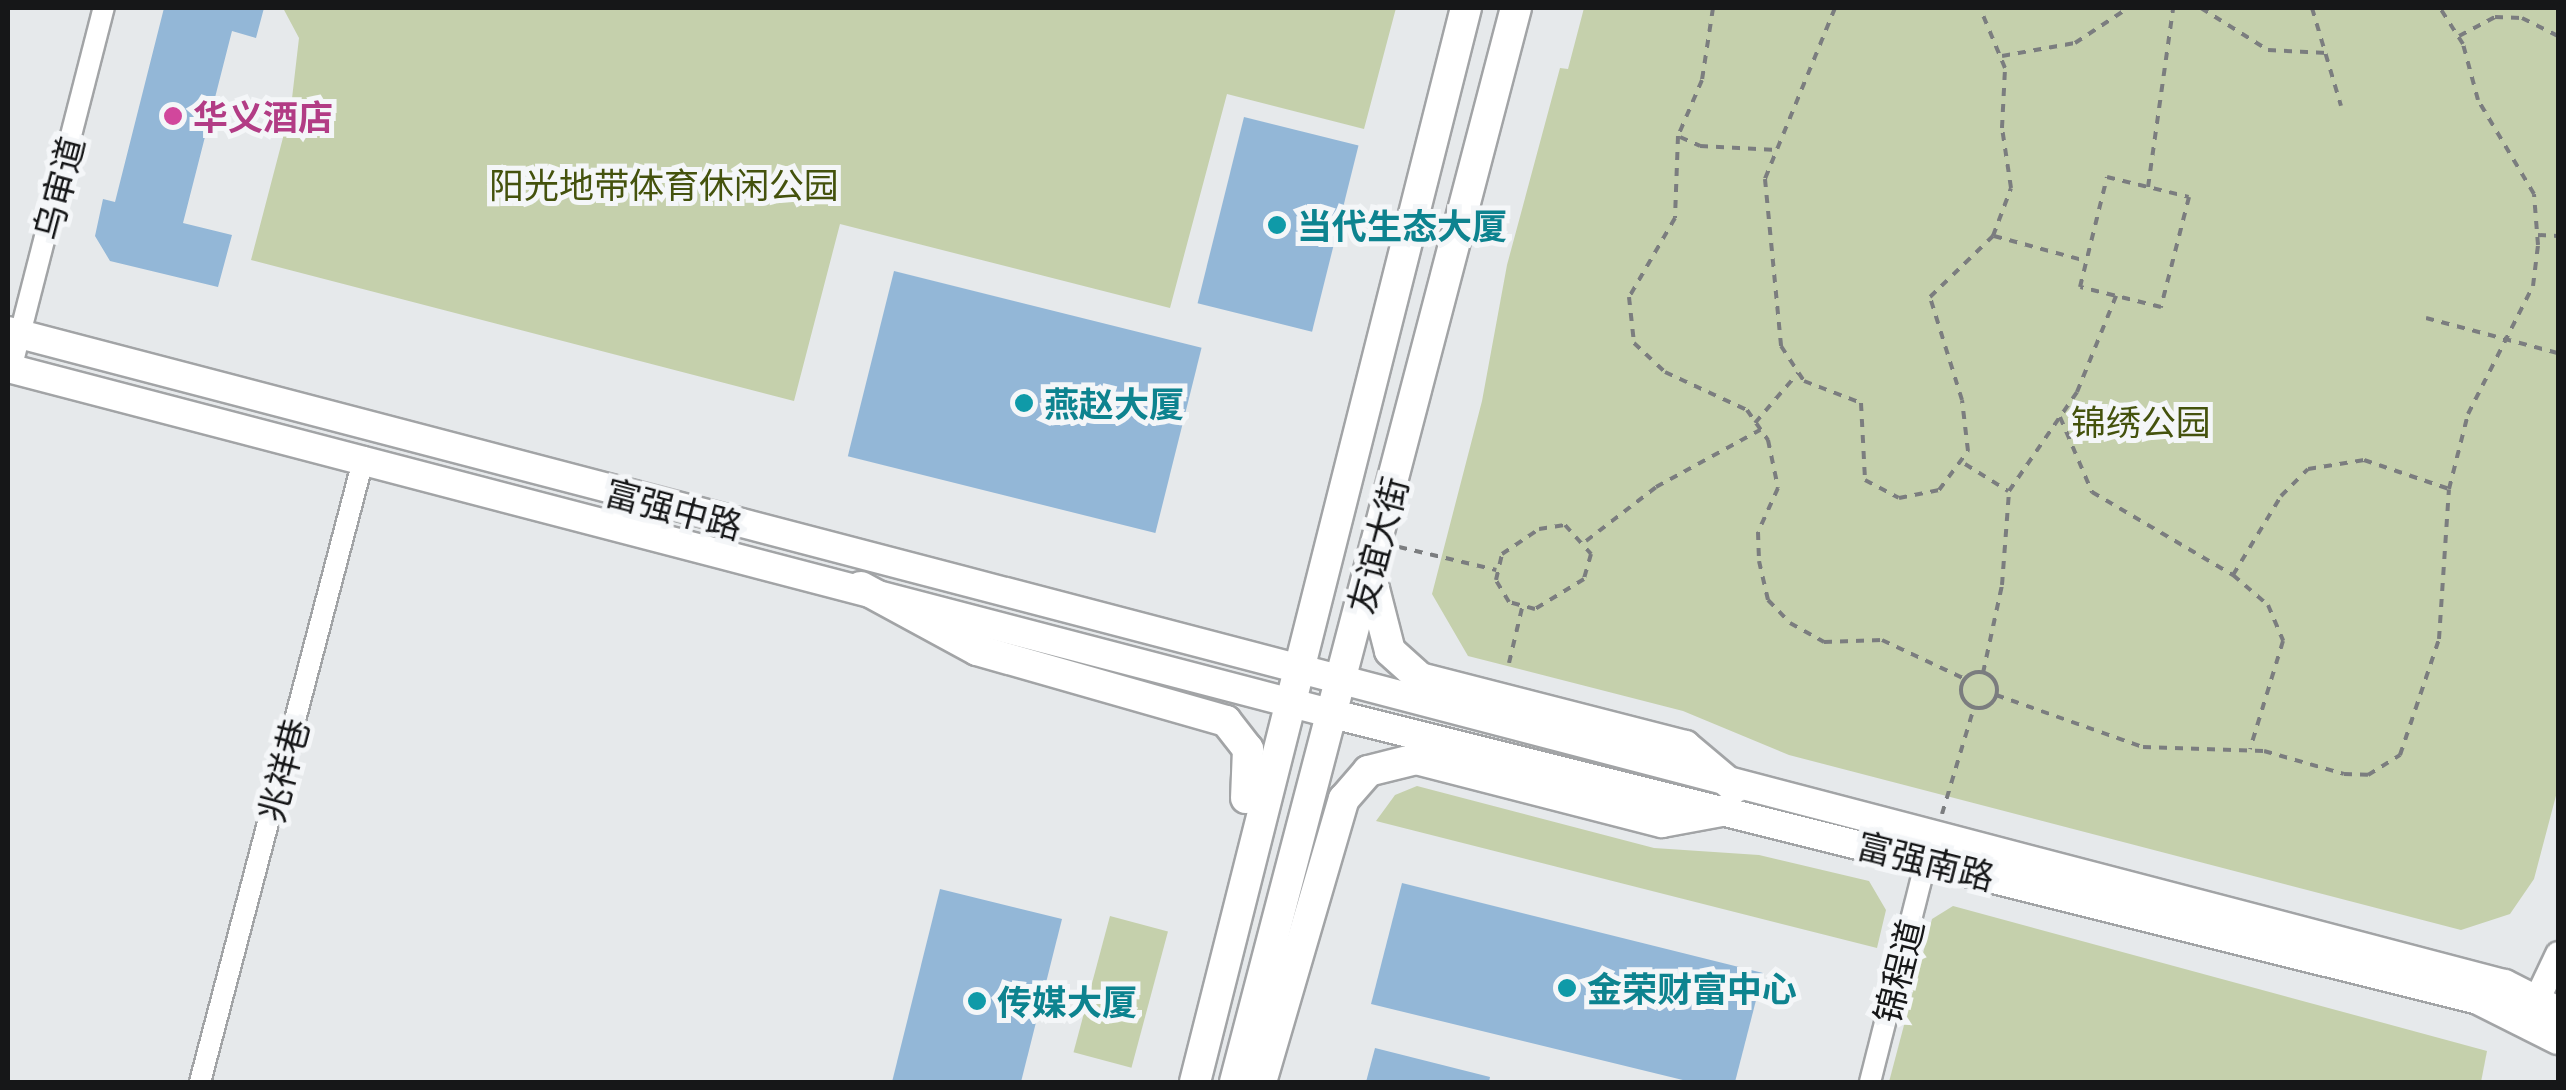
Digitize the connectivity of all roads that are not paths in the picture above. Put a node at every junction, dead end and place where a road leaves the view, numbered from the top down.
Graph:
1 (104, 8) edge
2 (1466, 8) edge
3 (1516, 8) edge
4 (14, 333) edge
5 (9, 368) edge
6 (364, 458) junction
7 (1370, 572) junction
8 (861, 587) junction
9 (1293, 669) junction
10 (1342, 682) junction
11 (1285, 702) junction
12 (1333, 714) junction
13 (1731, 799) junction
14 (1929, 848) junction
15 (2558, 954) edge
16 (2541, 1009) edge
17 (2558, 1040) edge
18 (200, 1082) edge
19 (1183, 1082) edge
20 (1194, 1082) edge
21 (1235, 1082) edge
22 (1261, 1082) edge
23 (1870, 1082) edge

1 - 4 street, 乌审道
2 - 9 main road, 友谊大街
3 - 7 main road, 友谊大街
4 - 5 street, 乌审道
4 - 9 main road, 富强中路
5 - 6 main road, 富强中路
6 - 8 main road, 富强中路
6 - 18 street, 兆祥巷
7 - 10 main road, 友谊大街
7 - 13 main road
8 - 11 main road, 富强中路
8 - 19 main road
9 - 10 main road, 富强中路
9 - 11 main road, 友谊大街
10 - 12 main road, 友谊大街
10 - 13 main road, 富强南路
11 - 12 main road, 富强南路
11 - 20 main road, 友谊大街
12 - 13 main road, 富强南路
12 - 21 main road, 友谊大街
13 - 14 main road, 富强南路
13 - 22 main road
14 - 16 main road, 富强南路
14 - 23 street, 锦程道
15 - 16 street
16 - 17 main road, 富强南路

